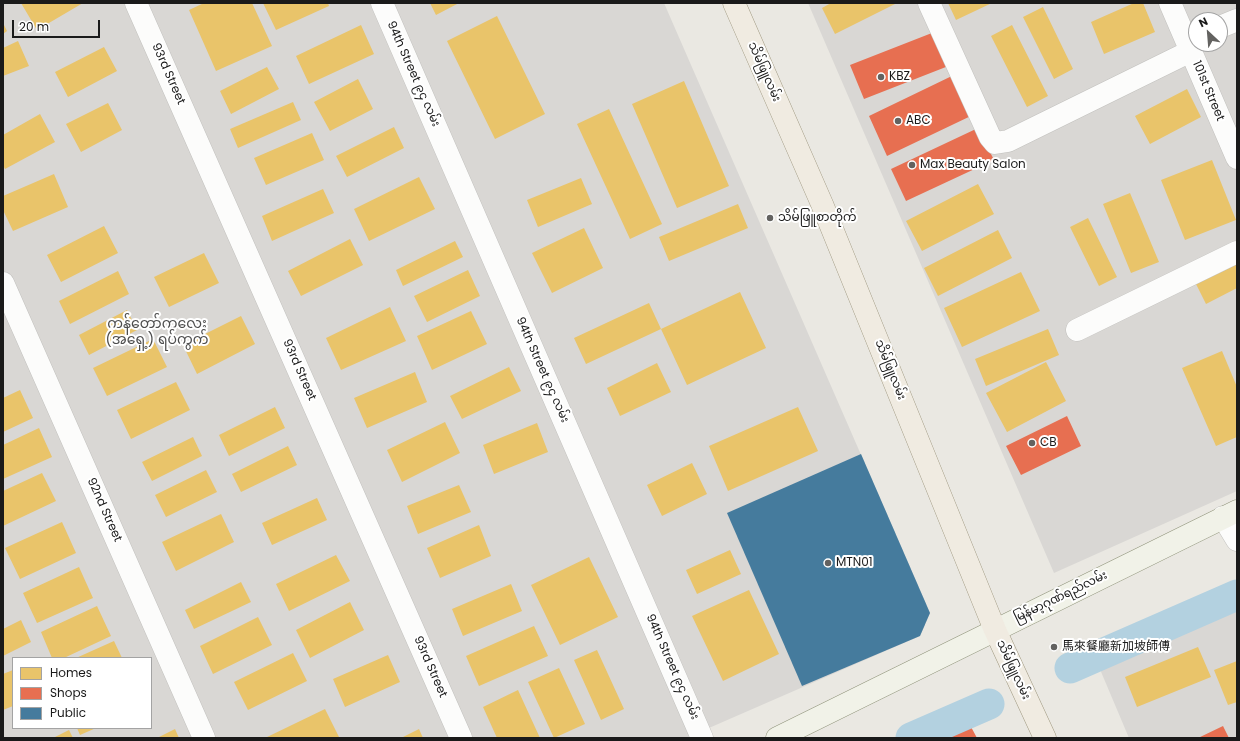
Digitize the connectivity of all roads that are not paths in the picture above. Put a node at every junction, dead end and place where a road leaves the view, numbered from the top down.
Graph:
1 (136, 3) edge
2 (382, 3) edge
3 (734, 3) edge
4 (929, 3) edge
5 (1170, 3) edge
6 (1188, 37) edge
7 (1188, 45) edge
8 (1195, 52) edge
9 (1237, 158) edge
10 (1237, 252) edge
11 (3, 283) edge
12 (1077, 330) dead end
13 (1230, 514) edge
14 (1237, 540) edge
15 (995, 630) junction
16 (204, 738) edge
17 (461, 738) edge
18 (702, 738) edge
19 (777, 738) edge
20 (1045, 738) edge

1 - 17 street, 93rd Street
2 - 18 street, 94th Street ၉၄ လမ်း
3 - 15 main road, သိမ်ဖြူလမ်း
4 - 7 street
5 - 6 street, 101st Street
8 - 9 street, 101st Street
10 - 12 street
11 - 16 street, 92nd Street
13 - 14 street
13 - 15 street, မြန်မာ့ဂုဏ်ရည်လမ်း
15 - 19 street, မြန်မာ့ဂုဏ်ရည်လမ်း
15 - 20 main road, သိမ်ဖြူလမ်း

